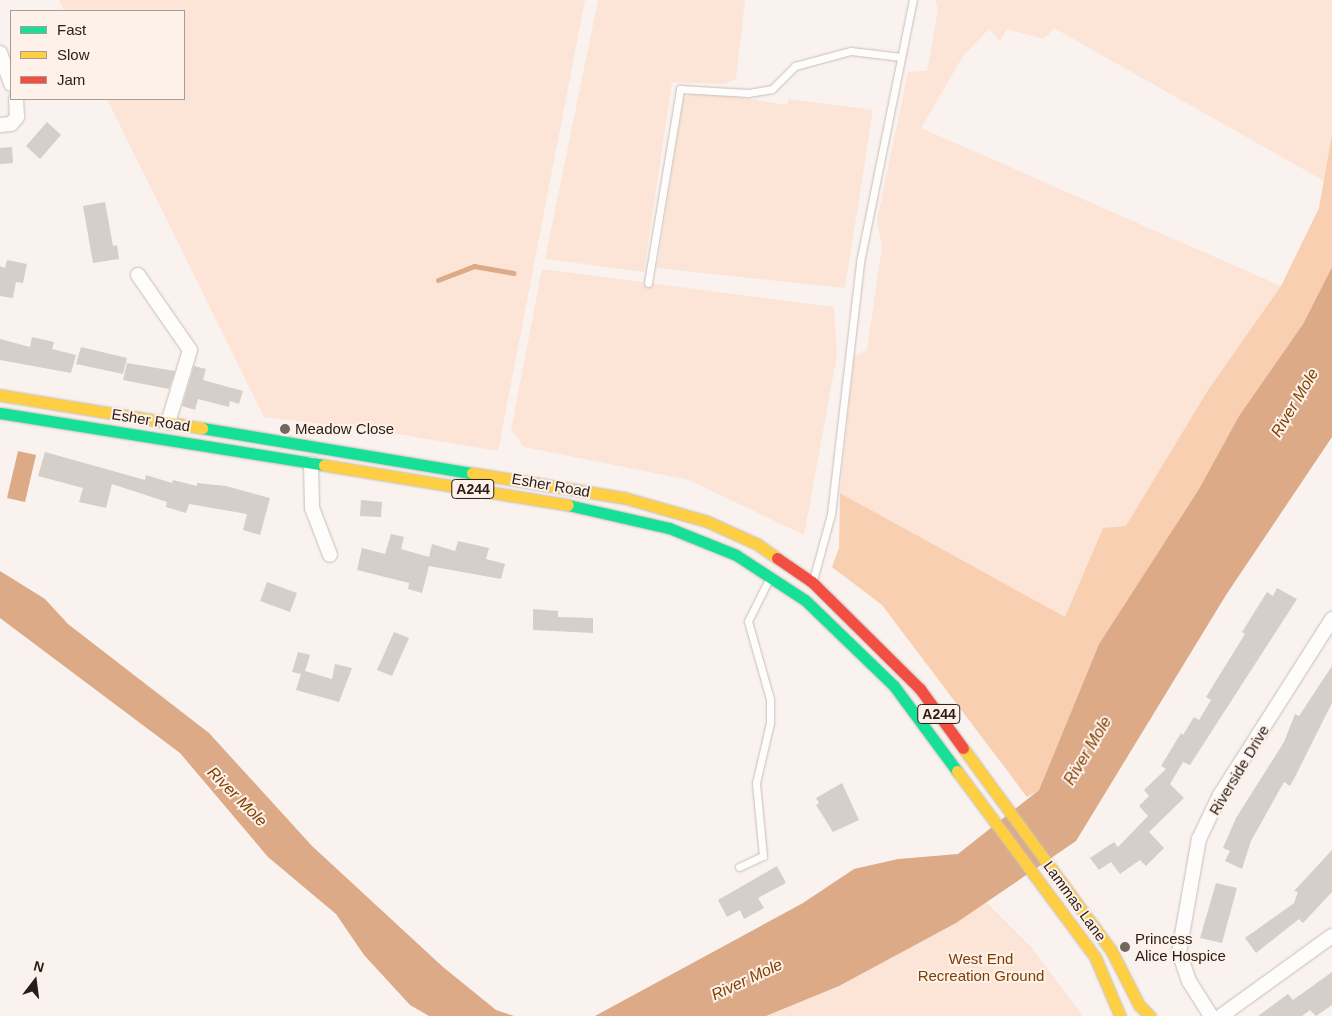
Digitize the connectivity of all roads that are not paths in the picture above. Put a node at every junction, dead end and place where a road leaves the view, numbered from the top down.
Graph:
1 (913, 0) edge
2 (0, 53) edge
3 (901, 57) junction
4 (10, 81) edge
5 (16, 100) edge
6 (0, 125) edge
7 (138, 275) dead end
8 (648, 283) dead end
9 (0, 395) edge
10 (0, 413) edge
11 (168, 423) junction
12 (311, 464) junction
13 (330, 555) dead end
14 (770, 576) junction
15 (812, 582) junction
16 (1332, 619) edge
17 (995, 788) joint
18 (977, 794) joint
19 (739, 867) dead end
20 (1332, 936) edge
21 (1120, 1016) edge
22 (1150, 1016) edge
23 (1211, 1016) edge
24 (1221, 1016) edge

1 - 3 lane
2 - 4 street
3 - 8 lane
3 - 15 lane
5 - 6 street
7 - 11 street
9 - 11 main road, Esher Road / A244
10 - 12 main road, Esher Road / A244
11 - 15 main road, Esher Road / A244
12 - 13 street
12 - 14 main road, Esher Road / A244
14 - 18 main road, Esher Road / A244
14 - 19 lane
15 - 17 main road, Esher Road / A244
16 - 23 street, Riverside Drive
17 - 22 main road, Lammas Lane / A244
18 - 21 main road, Lammas Lane / A244
20 - 24 street

